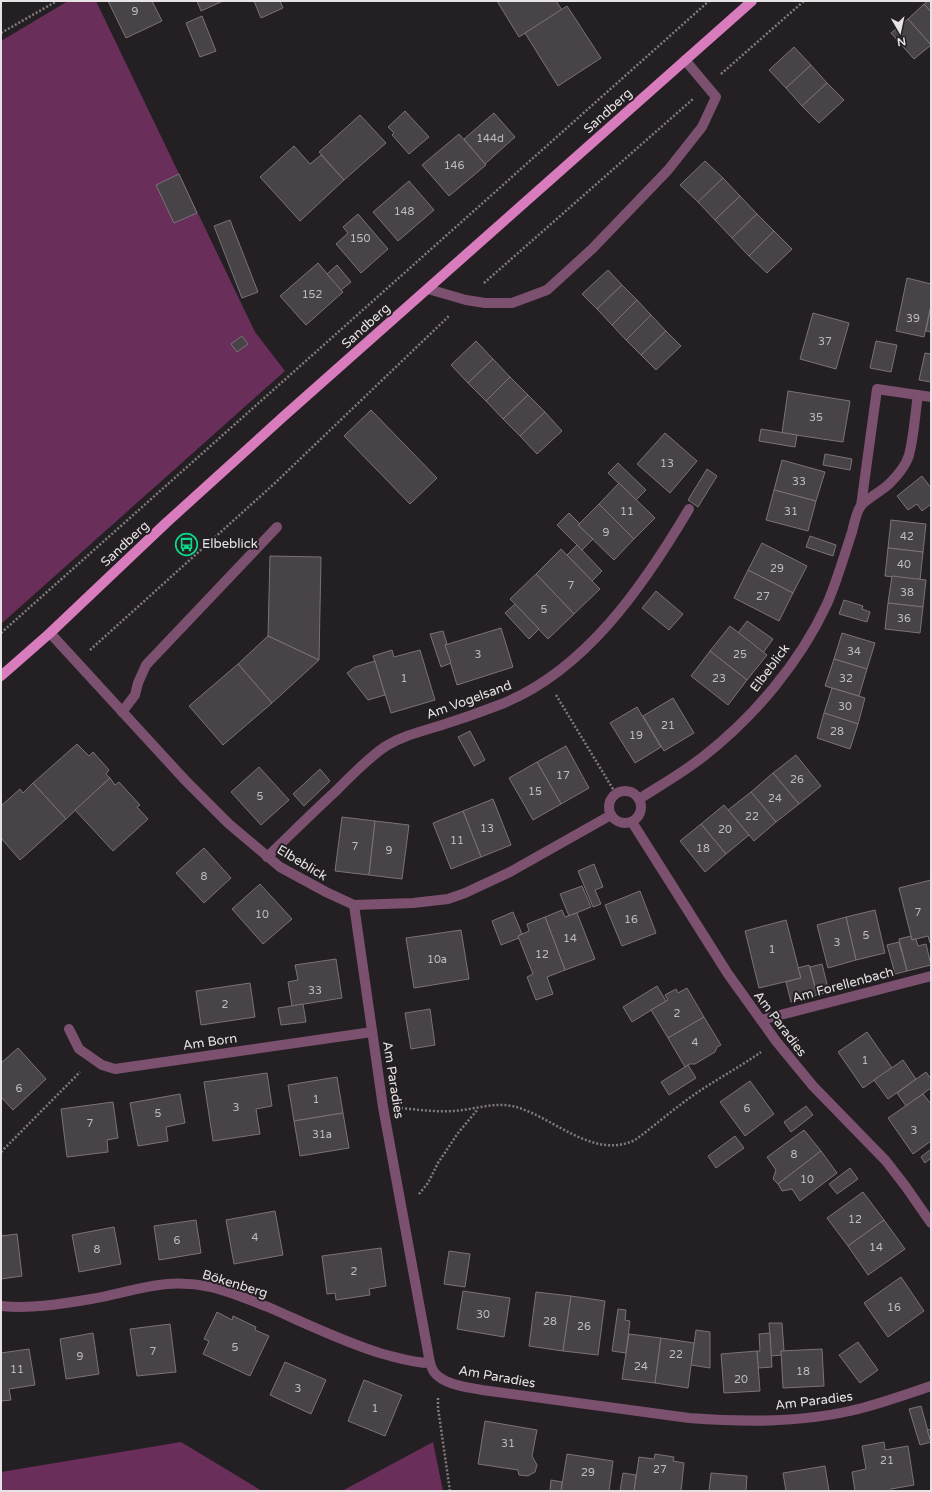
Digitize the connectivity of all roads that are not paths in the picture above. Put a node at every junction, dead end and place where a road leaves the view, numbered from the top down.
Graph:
1 (752, 1) edge
2 (685, 60) junction
3 (428, 289) junction
4 (918, 395) junction
5 (931, 397) edge
6 (860, 506) junction
7 (688, 509) dead end
8 (277, 527) dead end
9 (50, 633) junction
10 (1, 676) edge
11 (122, 712) junction
12 (638, 798) junction
13 (611, 815) junction
14 (632, 822) junction
15 (267, 857) junction
16 (354, 905) junction
17 (931, 976) edge
18 (761, 1020) junction
19 (69, 1029) dead end
20 (372, 1032) junction
21 (931, 1223) edge
22 (1, 1306) edge
23 (430, 1363) junction
24 (931, 1386) edge

1 - 2 main road, Sandberg
2 - 3 main road, Sandberg
2 - 3 street
3 - 9 main road, Sandberg
4 - 5 street, Elbeblick
4 - 6 street
4 - 6 street, Elbeblick
6 - 12 street, Elbeblick
7 - 15 street, Am Vogelsand
8 - 11 street
9 - 10 main road, Sandberg
9 - 11 street, Elbeblick
11 - 15 street, Elbeblick
12 - 13 street
12 - 14 street
13 - 14 street
13 - 16 street, Elbeblick
14 - 18 street, Am Paradies
15 - 16 street, Elbeblick
16 - 20 street, Am Paradies
17 - 18 street, Am Forellenbach
18 - 21 street, Am Paradies
19 - 20 street, Am Born
20 - 23 street, Am Paradies
22 - 23 street, Bökenberg
23 - 24 street, Am Paradies

